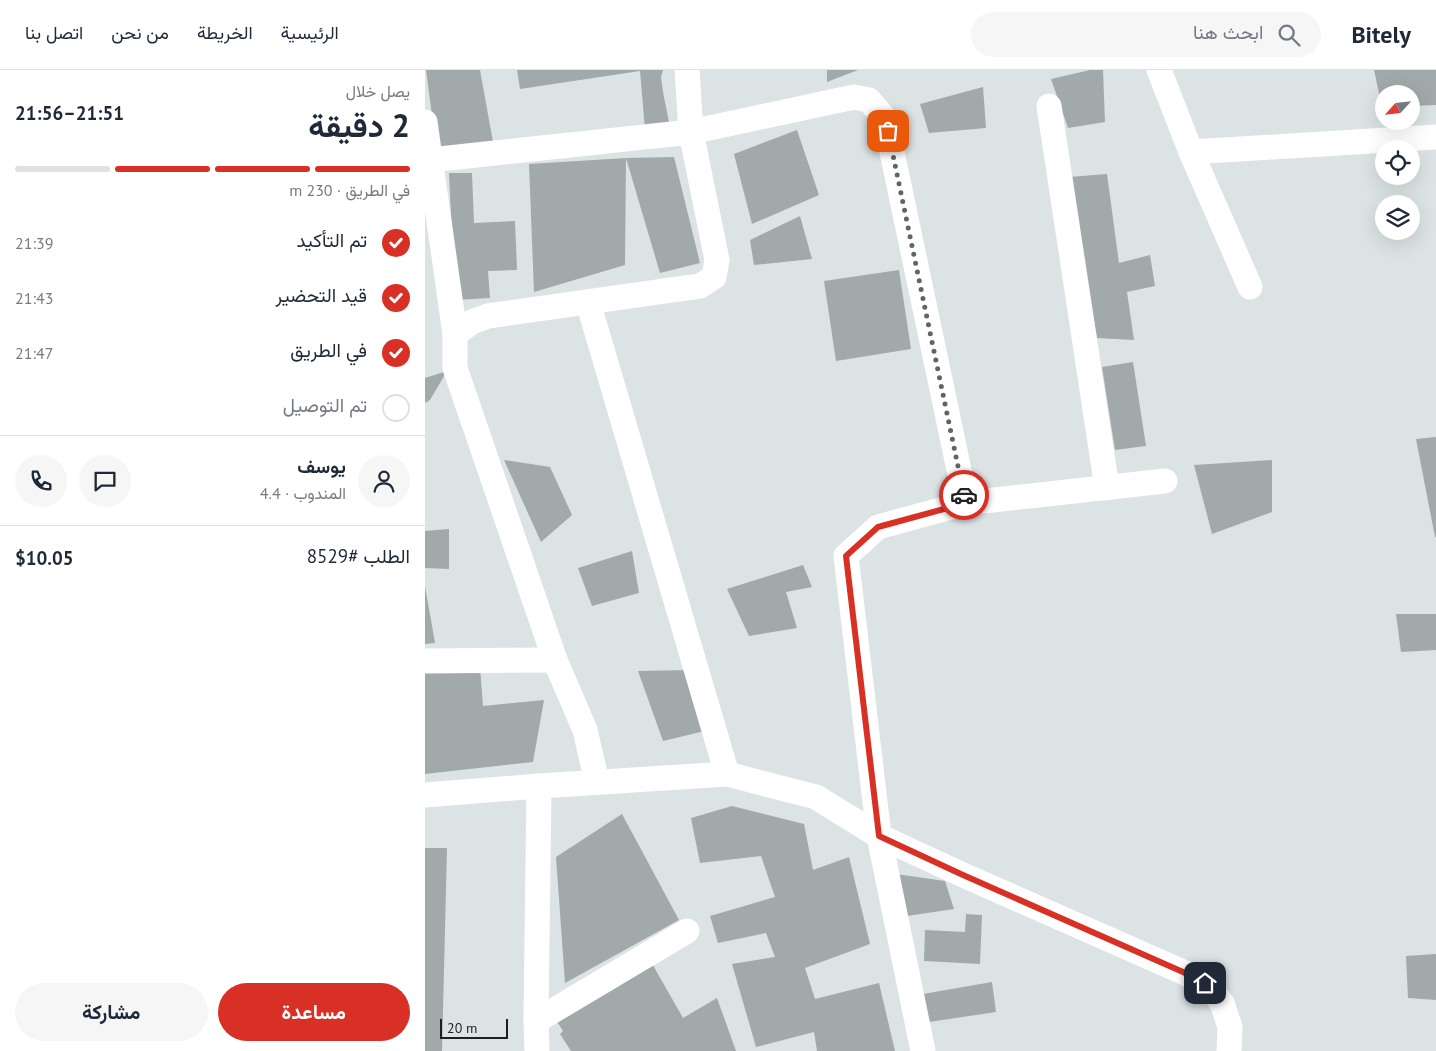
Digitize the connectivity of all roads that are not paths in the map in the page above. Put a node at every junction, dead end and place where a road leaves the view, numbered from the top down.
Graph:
1 (687, 70) edge
2 (1159, 70) edge
3 (1049, 106) dead end
4 (425, 122) edge
5 (691, 132) junction
6 (1436, 137) edge
7 (1191, 152) junction
8 (430, 160) junction
9 (1250, 287) dead end
10 (588, 302) junction
11 (455, 334) junction
12 (1165, 481) dead end
13 (1107, 488) junction
14 (966, 503) junction
15 (555, 660) junction
16 (425, 661) edge
17 (727, 774) junction
18 (597, 782) junction
19 (539, 786) junction
20 (425, 795) edge
21 (879, 836) junction
22 (687, 931) dead end
23 (536, 1022) junction
24 (537, 1051) edge
25 (923, 1051) edge
26 (1229, 1051) edge

1 - 5 street
2 - 7 street
3 - 13 street
4 - 8 street
5 - 8 street
5 - 10 street
5 - 14 street
6 - 7 street
7 - 9 street
8 - 11 street
10 - 11 street
10 - 17 street
11 - 15 street
12 - 13 street
13 - 14 street
14 - 21 street
15 - 16 street
15 - 18 street
17 - 18 street
17 - 21 street
18 - 19 street
19 - 20 street
19 - 23 street
21 - 25 street
21 - 26 street
22 - 23 street
23 - 24 street

